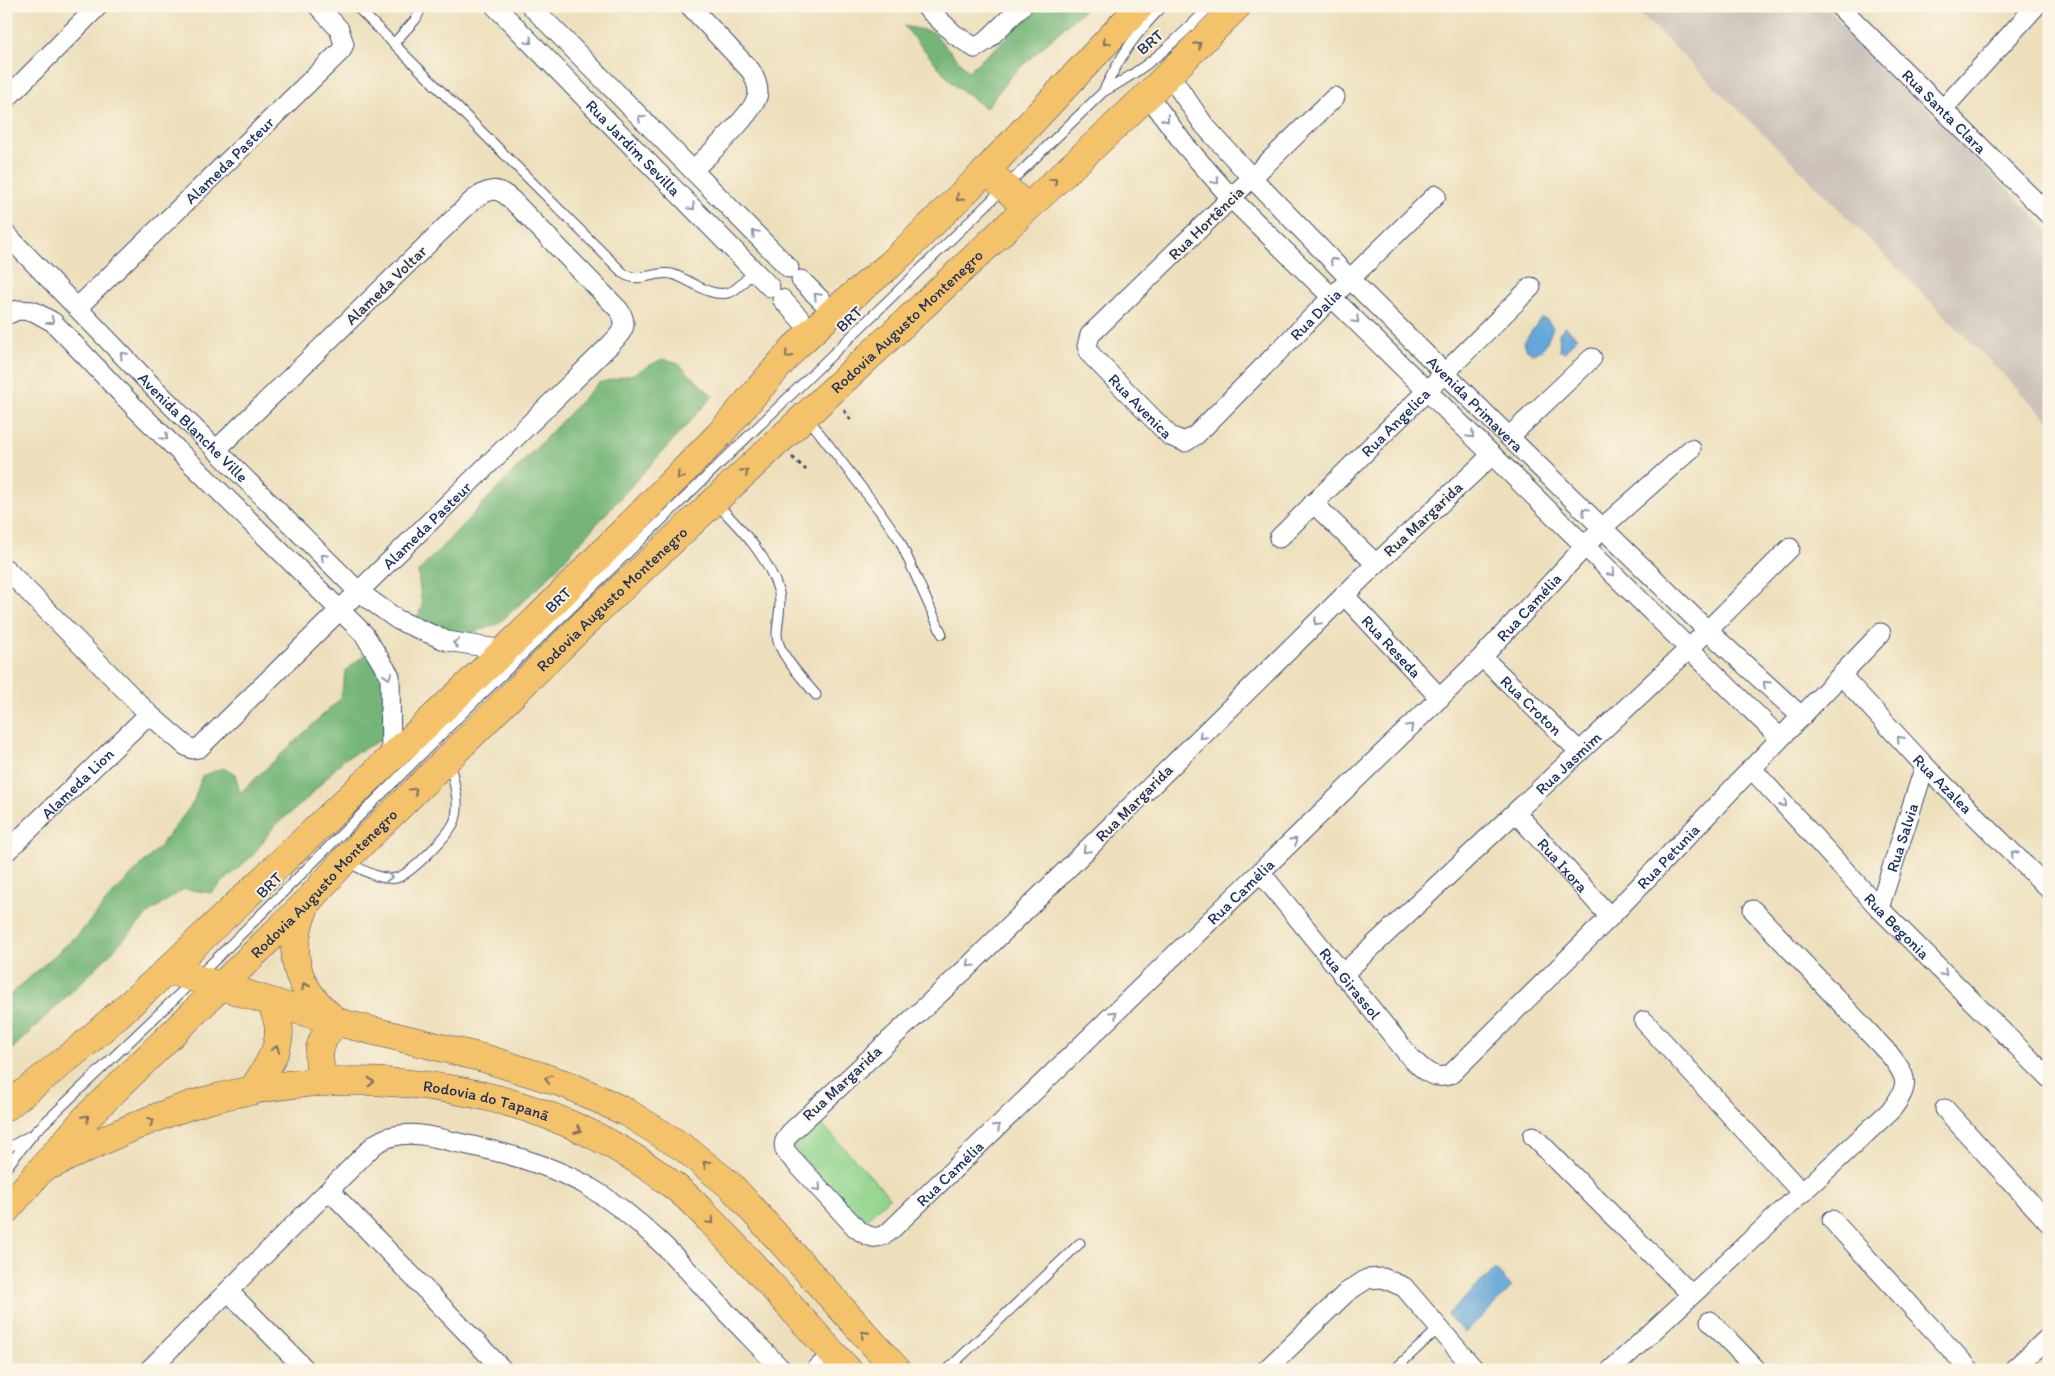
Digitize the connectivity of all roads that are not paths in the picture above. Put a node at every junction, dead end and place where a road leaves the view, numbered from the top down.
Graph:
1 (98, 6) edge
2 (318, 6) edge
3 (356, 6) edge
4 (422, 6) edge
5 (495, 6) edge
6 (531, 6) edge
7 (690, 6) edge
8 (924, 6) edge
9 (1022, 6) edge
10 (1140, 6) edge
11 (1163, 6) edge
12 (1210, 6) edge
13 (1237, 6) edge
14 (2036, 6) edge
15 (1847, 9) edge
16 (394, 43) junction
17 (1169, 74) junction
18 (1103, 92) junction
19 (1148, 95) junction
20 (1335, 97) dead end
21 (6, 99) edge
22 (1943, 109) junction
23 (693, 170) junction
24 (997, 178) junction
25 (1252, 178) junction
26 (1436, 195) dead end
27 (1232, 199) junction
28 (1027, 208) junction
29 (2046, 208) edge
30 (6, 234) edge
31 (561, 251) joint
32 (776, 255) junction
33 (754, 271) junction
34 (1350, 279) junction
35 (1531, 287) dead end
36 (1333, 296) junction
37 (78, 306) junction
38 (833, 312) junction
39 (6, 315) edge
40 (812, 332) junction
41 (1090, 354) joint
42 (1592, 358) dead end
43 (1444, 372) junction
44 (155, 389) junction
45 (1427, 390) junction
46 (135, 408) junction
47 (806, 415) junction
48 (1196, 435) joint
49 (1508, 437) junction
50 (1691, 449) dead end
51 (216, 450) junction
52 (1492, 455) junction
53 (714, 501) junction
54 (1313, 504) junction
55 (1603, 527) junction
56 (1279, 538) dead end
57 (1585, 545) junction
58 (1790, 548) dead end
59 (1376, 564) junction
60 (6, 569) edge
61 (359, 592) junction
62 (1344, 595) junction
63 (340, 610) junction
64 (386, 612) junction
65 (1707, 630) junction
66 (1881, 632) dead end
67 (364, 634) junction
68 (942, 634) dead end
69 (1689, 649) junction
70 (504, 650) junction
71 (1482, 657) junction
72 (1842, 675) junction
73 (816, 695) dead end
74 (1440, 698) junction
75 (149, 714) junction
76 (1802, 717) junction
77 (1780, 738) junction
78 (1580, 752) junction
79 (450, 757) junction
80 (391, 758) junction
81 (1925, 766) junction
82 (1751, 768) junction
83 (1516, 813) junction
84 (6, 852) edge
85 (344, 861) junction
86 (1261, 873) junction
87 (2049, 888) edge
88 (307, 902) junction
89 (1879, 908) junction
90 (1752, 910) dead end
91 (1610, 917) junction
92 (168, 970) junction
93 (1342, 975) junction
94 (208, 981) junction
95 (270, 1002) junction
96 (1644, 1021) dead end
97 (337, 1022) junction
98 (1451, 1074) joint
99 (2049, 1078) edge
100 (327, 1082) junction
101 (252, 1091) junction
102 (6, 1107) edge
103 (1945, 1109) dead end
104 (35, 1132) junction
105 (1533, 1136) dead end
106 (6, 1149) edge
107 (786, 1152) joint
108 (6, 1168) edge
109 (43, 1169) junction
110 (330, 1191) junction
111 (1802, 1193) junction
112 (6, 1210) edge
113 (1832, 1220) dead end
114 (2049, 1223) edge
115 (1080, 1242) dead end
116 (228, 1291) junction
117 (1691, 1294) junction
118 (1710, 1321) dead end
119 (1439, 1328) junction
120 (2049, 1337) edge
121 (832, 1364) edge
122 (149, 1370) edge
123 (306, 1370) edge
124 (504, 1370) edge
125 (782, 1370) edge
126 (897, 1370) edge
127 (947, 1370) edge
128 (1266, 1370) edge
129 (1394, 1370) edge
130 (1475, 1370) edge
131 (1611, 1370) edge
132 (1757, 1370) edge
133 (1970, 1370) edge
134 (2013, 1370) edge

1 - 21 street
2 - 37 street, Alameda Pasteur
3 - 16 lane
4 - 16 lane
5 -> 33 street, Rua Jardim Sevilla
23 -> 6 street, Rua Jardim Sevilla
7 - 23 street
8 - 9 street
10 -> 24 main road
11 - 18 lane, BRT
12 - 18 lane, BRT
17 -> 13 main road, Rodovia Augusto Montenegro
14 - 22 street
15 - 22 street, Rua Santa Clara
16 - 33 lane
17 - 19 main road, Rodovia Augusto Montenegro
17 - 25 street, Avenida Primavera
18 - 24 lane, BRT
19 -> 27 street, Avenida Primavera
28 -> 19 main road, Rodovia Augusto Montenegro
20 - 25 street, Rua Hortência
22 - 29 street, Rua Santa Clara
32 -> 23 street, Rua Jardim Sevilla
24 - 28 main road
24 -> 38 main road
24 - 94 lane, BRT
25 - 27 street, Rua Hortência
34 -> 25 street, Avenida Primavera
26 - 34 street, Rua Dalia
27 - 36 street, Avenida Primavera
27 - 41 street, Rua Hortência
28 - 47 main road, Rodovia Augusto Montenegro
30 - 37 street, Avenida Blanche Ville
31 - 51 street, Alameda Voltar
31 - 61 street, Alameda Pasteur
32 - 33 street
38 -> 32 street, Rua Jardim Sevilla
33 - 40 street, Rua Jardim Sevilla
34 - 36 street, Rua Dalia
34 - 43 street, Avenida Primavera
35 - 43 street, Rua Angelica
36 -> 45 street, Avenida Primavera
36 - 48 street, Rua Dalia
44 -> 37 street, Avenida Blanche Ville
38 - 40 main road
39 -> 46 street, Avenida Blanche Ville
40 -> 70 main road
41 - 48 street, Rua Avenica
42 - 49 street
43 - 45 street, Rua Angelica
43 - 49 street, Avenida Primavera
44 - 46 street
44 - 51 street, Avenida Blanche Ville
45 -> 52 street, Avenida Primavera
45 - 54 street, Rua Angelica
46 -> 63 street, Avenida Blanche Ville
53 -> 47 main road, Rodovia Augusto Montenegro
47 - 68 lane
55 -> 49 street, Avenida Primavera
50 - 55 street, Rua Camélia
61 -> 51 street, Avenida Blanche Ville
52 - 57 street, Avenida Primavera
52 - 59 street, Rua Margarida
53 - 73 lane
53 - 79 main road, Rodovia Augusto Montenegro
54 - 56 street, Rua Angelica
54 - 59 street
55 - 57 street, Rua Camélia
55 - 65 street, Avenida Primavera
57 -> 69 street, Avenida Primavera
57 - 71 street, Rua Camélia
58 - 65 street, Rua Jasmim
59 - 62 street, Rua Margarida
60 - 75 street
61 - 63 street, Alameda Pasteur
61 - 64 street, Avenida Blanche Ville
62 - 74 street, Rua Reseda
62 -> 107 street, Rua Margarida
63 - 67 street, Avenida Blanche Ville
63 - 75 street, Alameda Pasteur
64 - 67 street
70 -> 64 street, Avenida Blanche Ville
65 - 69 street, Rua Jasmim
76 -> 65 street, Avenida Primavera
66 - 72 street, Rua Petunia
67 -> 80 street, Avenida Blanche Ville
69 - 77 street, Avenida Primavera
69 - 78 street, Rua Jasmim
70 - 80 main road
71 - 74 street, Rua Camélia
71 - 78 street, Rua Croton
72 - 76 street, Rua Petunia
81 -> 72 street, Rua Azalea
86 -> 74 street, Rua Camélia
75 - 84 street, Alameda Lion
76 - 77 street, Rua Petunia
77 - 82 street, Rua Petunia
78 - 83 street, Rua Jasmim
85 -> 79 main road, Rodovia Augusto Montenegro
85 -> 79 lane
80 - 92 main road
87 -> 81 street, Rua Azalea
81 - 89 street, Rua Salvia
82 -> 89 street, Rua Begonia
82 - 91 street, Rua Petunia
83 - 91 street, Rua Ixora
83 - 93 street, Rua Jasmim
85 - 88 main road, Rodovia Augusto Montenegro
86 - 93 street, Rua Girassol
107 -> 86 street, Rua Camélia
88 - 94 main road, Rodovia Augusto Montenegro
97 -> 88 main road
89 -> 99 street, Rua Begonia
90 - 111 street
91 - 98 street, Rua Petunia
92 - 94 main road
92 - 102 main road
93 - 98 street, Rua Girassol
94 - 95 main road
94 - 104 lane, BRT
109 -> 94 main road, Rodovia Augusto Montenegro
95 - 97 main road
101 -> 95 main road
96 - 111 street
97 - 100 main road
126 -> 97 main road
100 - 101 main road, Rodovia do Tapanã
100 -> 121 main road, Rodovia do Tapanã
109 -> 101 main road, Rodovia do Tapanã
103 - 114 street
104 - 106 lane, BRT
104 - 108 lane, BRT
105 - 117 street
109 - 112 main road, Rodovia Augusto Montenegro
110 - 116 street
110 - 124 street
110 - 125 street
111 - 117 street
113 - 133 street
115 - 127 lane
116 - 122 street
116 - 123 street
117 - 131 street
118 - 132 street
119 - 128 street
119 - 129 lane
119 - 130 street
120 - 134 street

